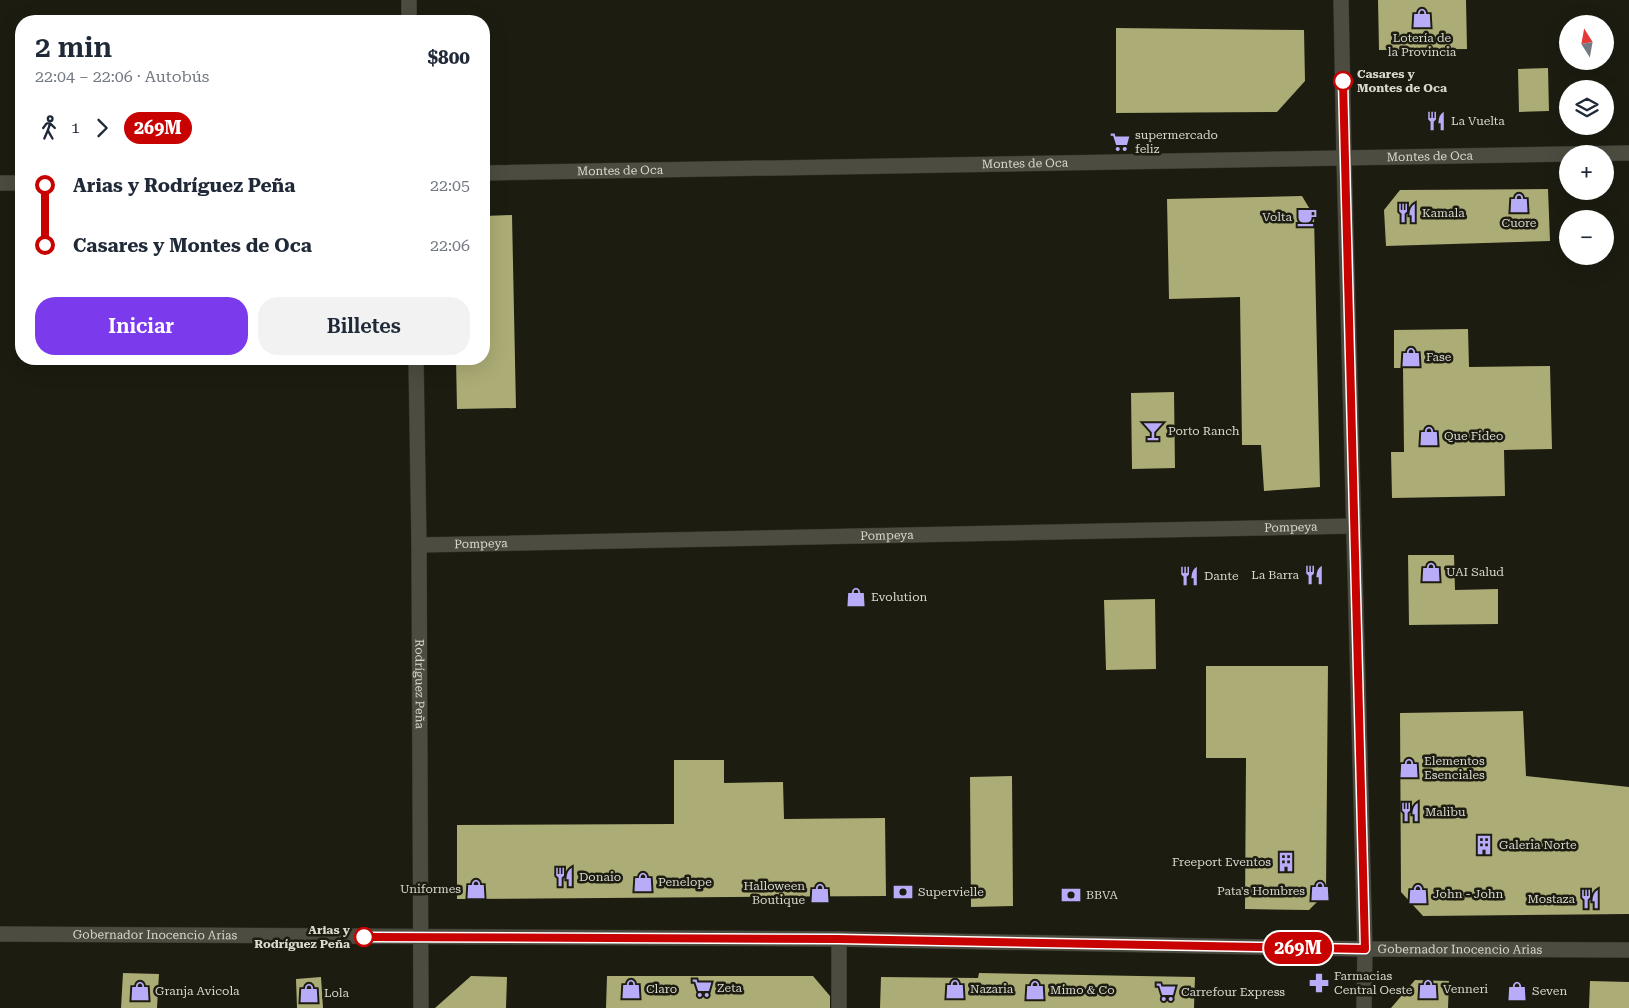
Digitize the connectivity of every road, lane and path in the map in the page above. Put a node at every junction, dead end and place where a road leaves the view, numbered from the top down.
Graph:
1 (409, 0) edge
2 (1341, 0) edge
3 (409, 15) edge
4 (1614, 153) edge
5 (1629, 153) edge
6 (1559, 154) edge
7 (1344, 158) junction
8 (490, 173) edge
9 (0, 183) edge
10 (15, 183) edge
11 (416, 365) edge
12 (1354, 526) junction
13 (418, 545) junction
14 (0, 934) edge
15 (421, 938) junction
16 (838, 939) junction
17 (1365, 949) junction
18 (1629, 950) edge
19 (420, 1008) edge
20 (839, 1008) edge
21 (1364, 1008) edge

1 - 3 street
2 - 7 street
4 - 5 street, Montes de Oca
6 - 7 street, Montes de Oca
7 - 8 street, Montes de Oca
7 - 12 street
9 - 10 street
11 - 13 street, Rodríguez Peña
12 - 13 street, Pompeya
12 - 17 street
13 - 15 street, Rodríguez Peña
14 - 15 street, Gobernador Inocencio Arias
15 - 16 street, Gobernador Inocencio Arias
15 - 19 street, Rodríguez Peña
16 - 17 street, Gobernador Inocencio Arias
16 - 20 street
17 - 18 street, Gobernador Inocencio Arias
17 - 21 street

